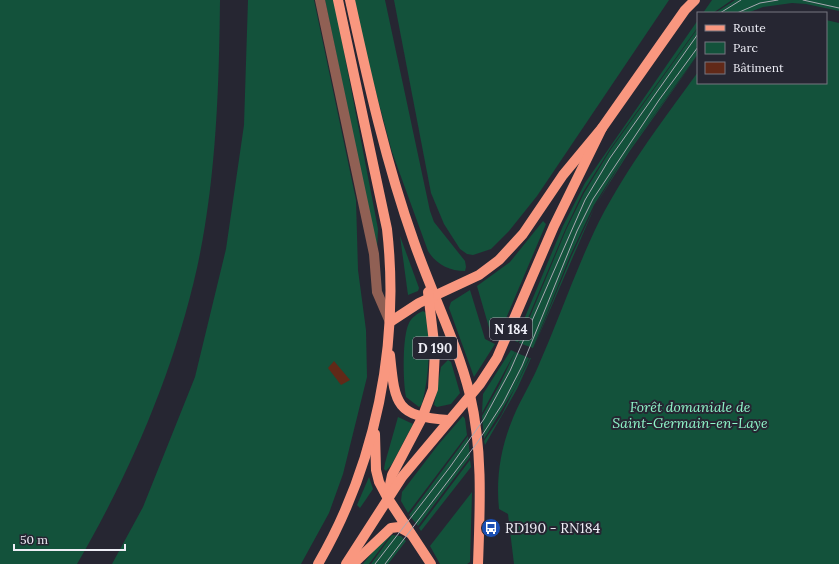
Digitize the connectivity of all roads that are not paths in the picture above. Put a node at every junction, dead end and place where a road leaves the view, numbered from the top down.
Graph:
1 (320, 0) edge
2 (338, 0) edge
3 (350, 0) edge
4 (690, 0) edge
5 (695, 0) edge
6 (685, 10) junction
7 (602, 128) junction
8 (432, 297) junction
9 (390, 322) junction
10 (388, 337) junction
11 (470, 396) junction
12 (422, 418) junction
13 (448, 420) junction
14 (375, 422) junction
15 (388, 498) junction
16 (415, 537) junction
17 (318, 564) edge
18 (346, 564) edge
19 (353, 564) edge
20 (431, 564) edge
21 (478, 564) edge

1 - 9 lane
2 - 9 main road
3 - 8 main road, D 190
4 - 6 main road, N 184
5 - 6 main road, N 184
6 - 7 main road, N 184
7 - 8 main road, N 184
7 - 11 main road, N 184
8 - 9 main road, N 184
8 - 11 main road, D 190
8 - 12 main road, D 190
9 - 10 main road
10 - 12 main road
10 - 14 main road
11 - 13 main road, N 184
11 - 21 main road, D 190
12 - 13 main road
12 - 15 main road, D 190
13 - 15 main road, N 184
14 - 15 main road
14 - 17 main road
15 - 16 main road
15 - 18 main road, N 184
16 - 19 main road
16 - 20 main road

